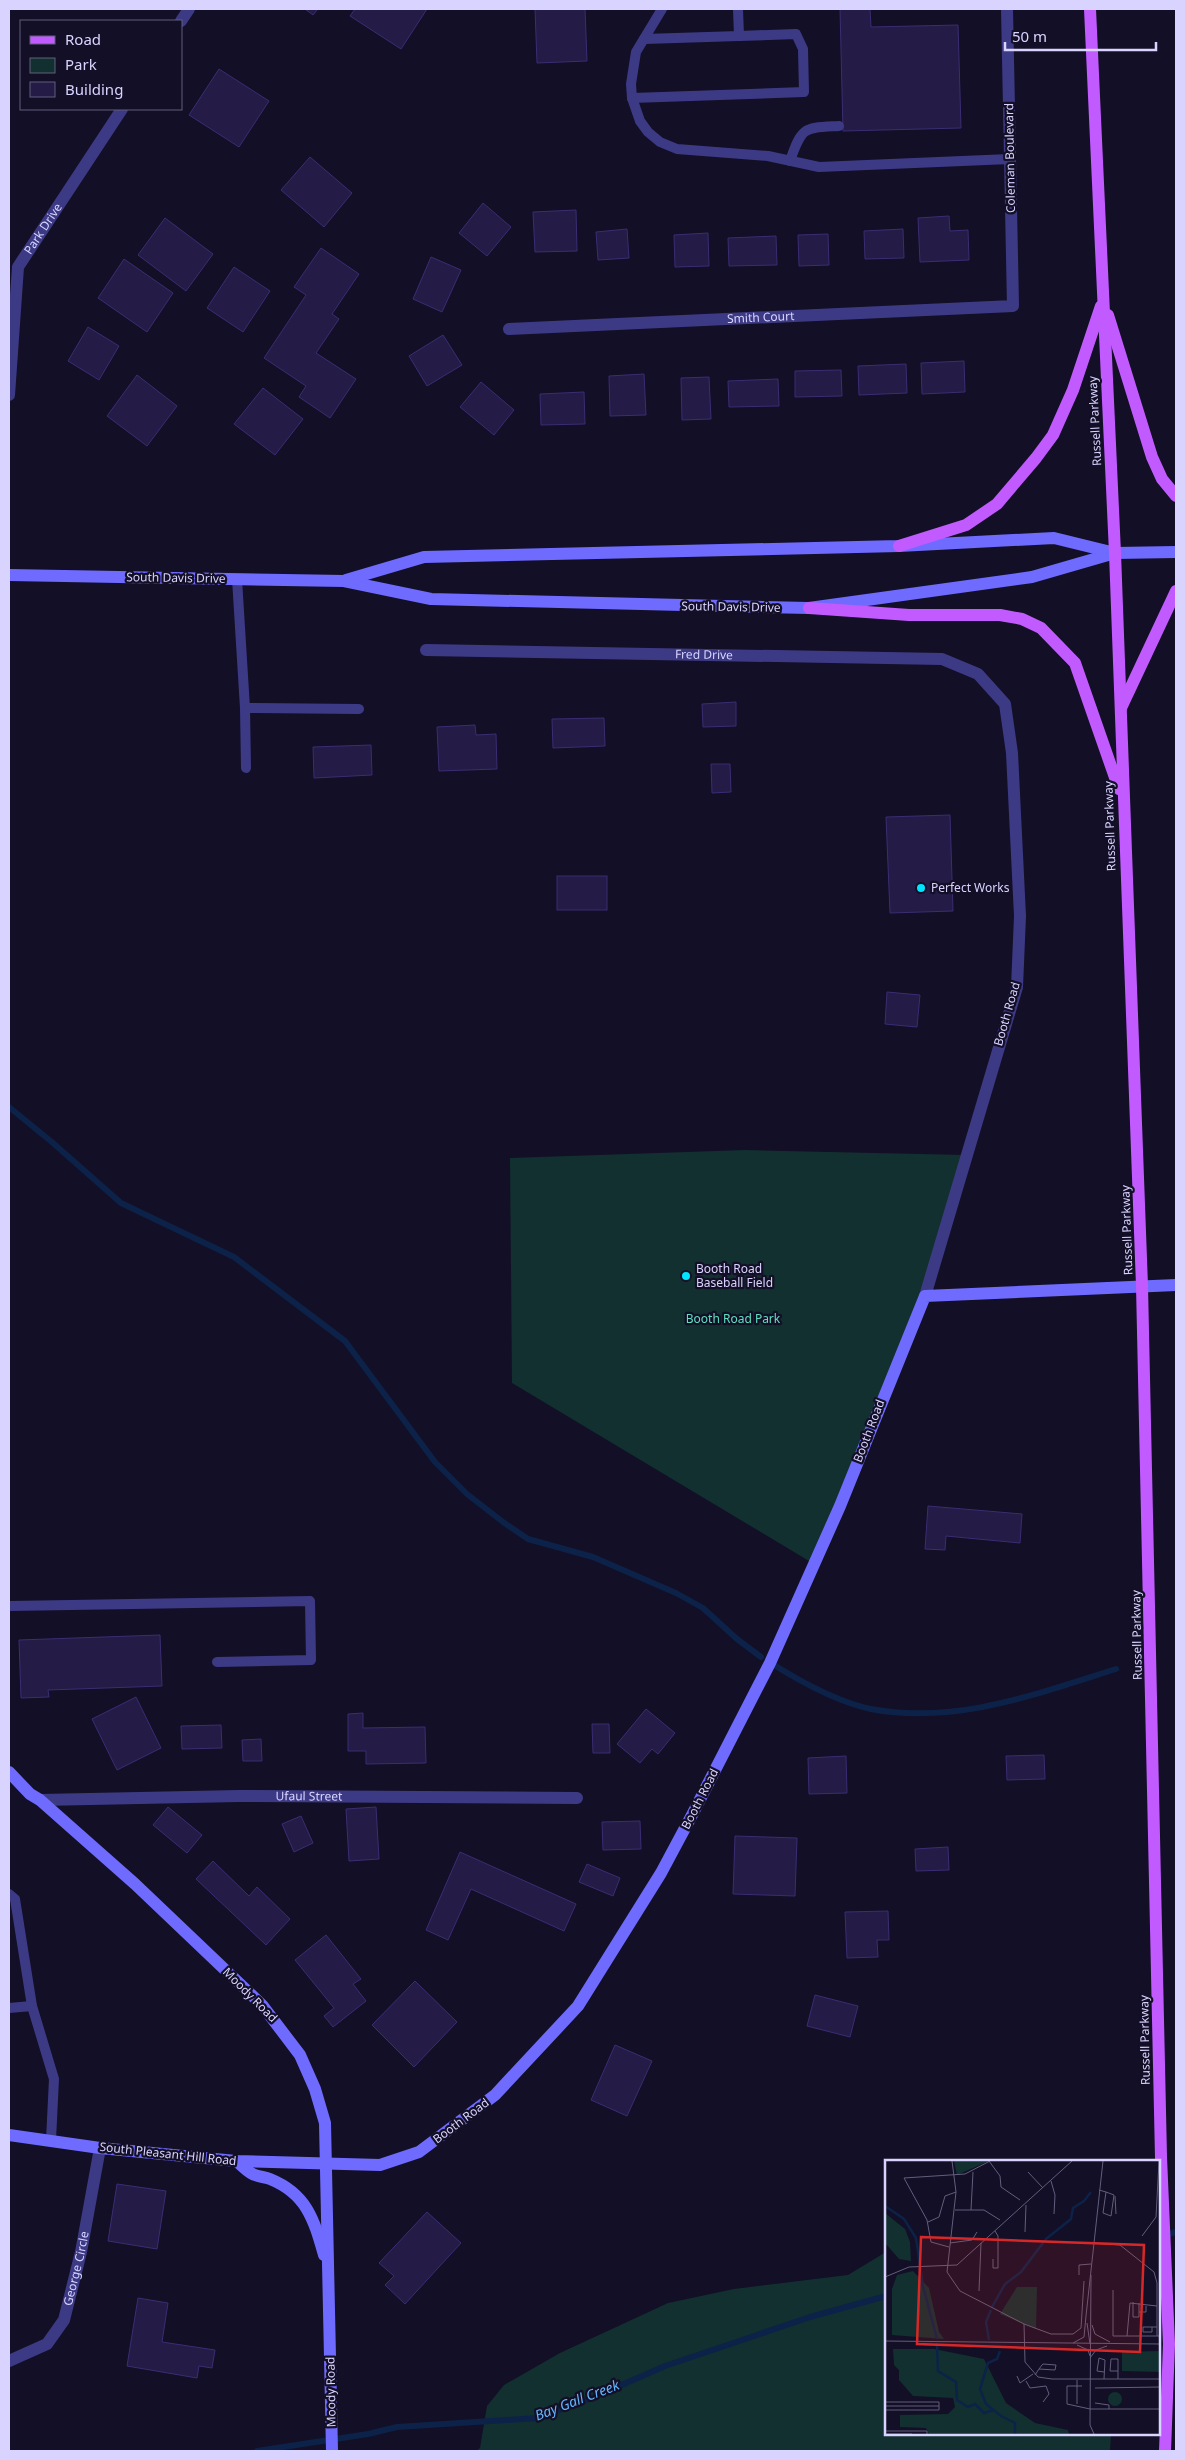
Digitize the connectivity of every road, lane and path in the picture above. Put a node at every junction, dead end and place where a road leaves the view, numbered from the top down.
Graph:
1 (189, 9) edge
2 (662, 9) edge
3 (738, 9) edge
4 (1007, 9) edge
5 (1090, 9) edge
6 (182, 20) edge
7 (739, 36) junction
8 (644, 39) junction
9 (632, 98) junction
10 (121, 110) edge
11 (840, 126) dead end
12 (1010, 159) junction
13 (790, 160) junction
14 (1103, 299) junction
15 (1013, 306) joint
16 (509, 329) dead end
17 (9, 395) edge
18 (1176, 496) edge
19 (899, 546) junction
20 (1176, 552) edge
21 (1115, 553) junction
22 (9, 575) edge
23 (237, 579) junction
24 (344, 581) junction
25 (1176, 591) edge
26 (809, 608) junction
27 (426, 650) dead end
28 (978, 674) joint
29 (245, 708) junction
30 (359, 708) dead end
31 (1120, 711) junction
32 (246, 768) dead end
33 (1124, 802) junction
34 (1176, 1285) edge
35 (1142, 1286) junction
36 (925, 1296) junction
37 (9, 1606) edge
38 (217, 1662) dead end
39 (9, 1772) edge
40 (577, 1798) dead end
41 (40, 1800) junction
42 (9, 1894) edge
43 (32, 2006) junction
44 (9, 2008) edge
45 (9, 2135) edge
46 (51, 2140) junction
47 (100, 2148) junction
48 (236, 2161) junction
49 (327, 2165) junction
50 (329, 2273) junction
51 (9, 2361) edge
52 (332, 2451) edge
53 (1165, 2451) edge

1 - 6 street
2 - 8 lane
3 - 7 lane
4 - 12 street, Coleman Boulevard
5 - 14 main road, Russell Parkway
7 - 8 lane
7 - 9 lane
8 - 9 lane
9 - 13 lane
10 - 17 street, Park Drive
11 - 13 lane
12 - 13 lane
12 - 15 street, Coleman Boulevard
14 - 18 main road
14 - 19 main road
14 - 21 main road, Russell Parkway
15 - 16 street, Smith Court
19 - 21 street, South Davis Drive
19 - 24 street, South Davis Drive
20 - 21 street, South Davis Drive
21 - 26 street, South Davis Drive
21 - 31 main road, Russell Parkway
22 - 23 street, South Davis Drive
23 - 24 street, South Davis Drive
23 - 29 lane
24 - 26 street, South Davis Drive
25 - 31 main road
26 - 33 main road
27 - 28 street, Fred Drive
28 - 36 street, Booth Road
29 - 30 lane
29 - 32 lane
31 - 33 main road, Russell Parkway
33 - 35 main road, Russell Parkway
34 - 35 street
35 - 36 street
35 - 53 main road, Russell Parkway
36 - 49 street, Booth Road
37 - 38 lane
39 - 41 street, Moody Road
40 - 41 street, Ufaul Street
41 - 49 street, Moody Road
42 - 43 lane
43 - 44 lane
43 - 46 lane
45 - 46 street, South Pleasant Hill Road
46 - 47 street, South Pleasant Hill Road
47 - 48 street, South Pleasant Hill Road
47 - 51 street, George Circle
48 - 49 street, South Pleasant Hill Road
48 - 50 street
49 - 50 street, Moody Road
50 - 52 street, Moody Road

